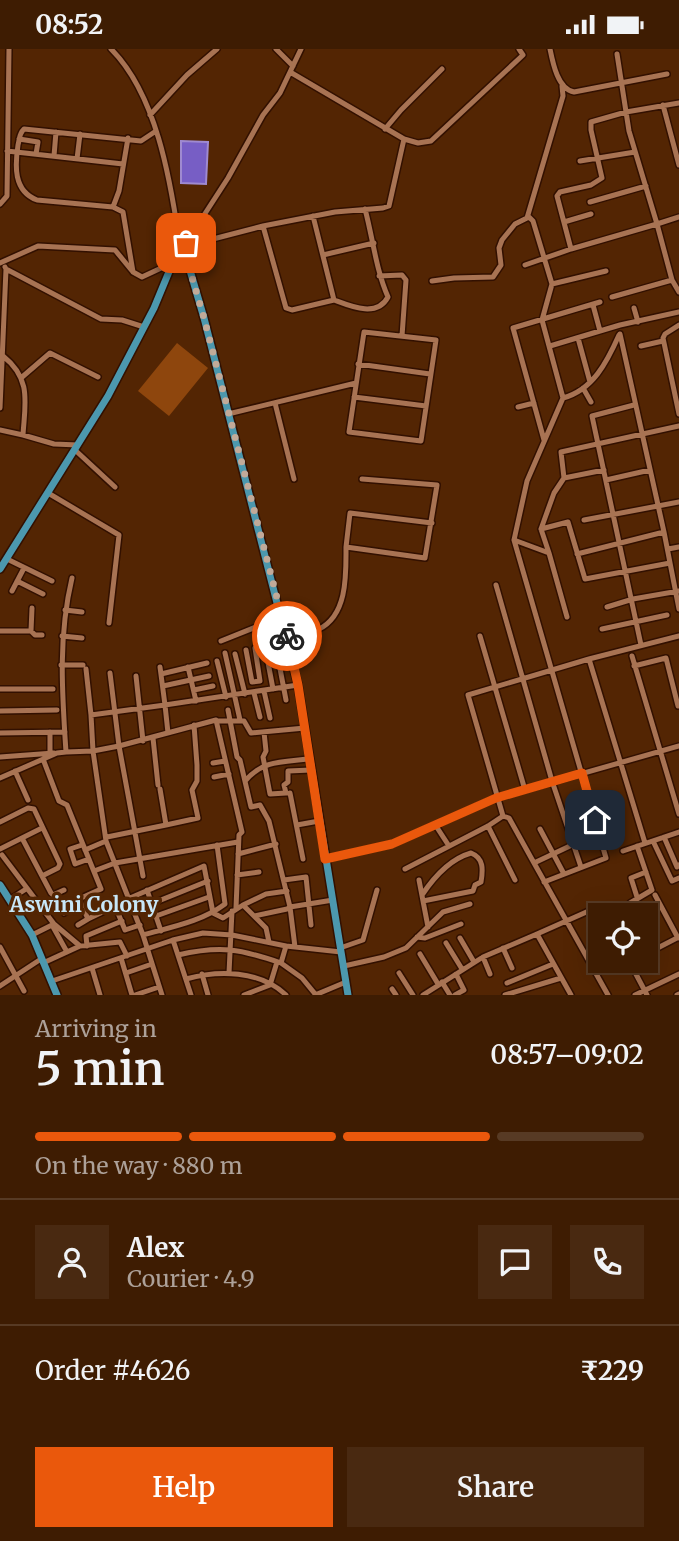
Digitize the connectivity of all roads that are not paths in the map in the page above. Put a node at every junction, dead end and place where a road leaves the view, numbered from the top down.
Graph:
1 (9, 49) edge
2 (111, 49) edge
3 (217, 49) edge
4 (276, 49) edge
5 (301, 49) edge
6 (519, 49) edge
7 (550, 49) edge
8 (617, 54) dead end
9 (292, 69) junction
10 (442, 69) dead end
11 (667, 74) dead end
12 (286, 80) junction
13 (304, 80) junction
14 (621, 83) junction
15 (562, 86) junction
16 (679, 103) edge
17 (663, 105) junction
18 (626, 112) junction
19 (0, 114) edge
20 (150, 115) junction
21 (8, 116) junction
22 (385, 129) junction
23 (156, 131) junction
24 (56, 132) junction
25 (80, 134) junction
26 (128, 138) junction
27 (19, 139) junction
28 (404, 139) junction
29 (7, 151) junction
30 (17, 152) junction
31 (635, 152) junction
32 (36, 154) junction
33 (54, 156) junction
34 (598, 158) junction
35 (77, 159) junction
36 (580, 161) dead end
37 (123, 164) junction
38 (679, 165) edge
39 (646, 185) junction
40 (590, 202) dead end
41 (0, 204) edge
42 (113, 207) junction
43 (365, 209) junction
44 (591, 214) dead end
45 (313, 216) junction
46 (679, 217) edge
47 (527, 218) junction
48 (564, 222) junction
49 (657, 224) junction
50 (262, 226) junction
51 (374, 243) junction
52 (182, 246) junction
53 (571, 249) junction
54 (323, 255) junction
55 (547, 260) junction
56 (0, 263) edge
57 (173, 263) junction
58 (525, 265) dead end
59 (6, 269) junction
60 (606, 271) dead end
61 (133, 272) junction
62 (379, 276) junction
63 (672, 280) junction
64 (432, 281) dead end
65 (552, 284) junction
66 (679, 292) edge
67 (612, 297) dead end
68 (334, 300) junction
69 (600, 302) dead end
70 (593, 305) junction
71 (634, 308) dead end
72 (1, 310) edge
73 (679, 312) edge
74 (542, 320) junction
75 (638, 322) junction
76 (620, 325) junction
77 (679, 325) edge
78 (144, 327) junction
79 (600, 331) junction
80 (620, 334) junction
81 (402, 336) junction
82 (578, 338) junction
83 (663, 341) junction
84 (550, 346) junction
85 (641, 346) dead end
86 (3, 356) junction
87 (358, 364) junction
88 (430, 374) junction
89 (21, 377) junction
90 (98, 377) dead end
91 (356, 383) junction
92 (590, 383) junction
93 (583, 389) junction
94 (354, 397) junction
95 (563, 398) junction
96 (591, 402) dead end
97 (275, 403) junction
98 (534, 403) junction
99 (0, 405) edge
100 (634, 405) junction
101 (426, 406) junction
102 (518, 407) dead end
103 (228, 414) junction
104 (679, 414) edge
105 (679, 426) edge
106 (0, 430) edge
107 (641, 434) junction
108 (23, 435) junction
109 (544, 440) junction
110 (598, 445) junction
111 (77, 447) junction
112 (604, 470) junction
113 (650, 470) junction
114 (564, 478) junction
115 (293, 479) dead end
116 (362, 479) dead end
117 (606, 480) junction
118 (115, 487) dead end
119 (48, 493) junction
120 (679, 502) edge
121 (659, 506) junction
122 (613, 515) junction
123 (584, 520) dead end
124 (432, 523) junction
125 (541, 529) junction
126 (664, 532) junction
127 (514, 540) junction
128 (621, 544) junction
129 (346, 547) junction
130 (679, 547) edge
131 (668, 549) junction
132 (548, 553) junction
133 (577, 554) junction
134 (9, 555) junction
135 (670, 563) junction
136 (24, 568) junction
137 (0, 569) edge
138 (626, 572) junction
139 (72, 578) dead end
140 (17, 581) junction
141 (52, 581) dead end
142 (496, 585) dead end
143 (12, 591) dead end
144 (677, 591) edge
145 (43, 594) dead end
146 (632, 599) junction
147 (607, 607) dead end
148 (32, 608) dead end
149 (679, 609) edge
150 (65, 610) junction
151 (82, 612) dead end
152 (667, 615) dead end
153 (281, 617) junction
154 (567, 617) dead end
155 (109, 623) dead end
156 (637, 623) junction
157 (602, 629) dead end
158 (0, 631) edge
159 (31, 631) junction
160 (285, 631) junction
161 (43, 635) dead end
162 (62, 636) junction
163 (480, 636) dead end
164 (679, 636) edge
165 (274, 637) dead end
166 (82, 638) dead end
167 (221, 641) dead end
168 (264, 641) dead end
169 (641, 645) junction
170 (256, 648) dead end
171 (246, 650) dead end
172 (225, 653) dead end
173 (235, 654) dead end
174 (278, 656) junction
175 (632, 656) dead end
176 (267, 659) junction
177 (589, 659) junction
178 (258, 661) junction
179 (248, 662) junction
180 (207, 663) dead end
181 (237, 664) junction
182 (61, 665) junction
183 (228, 665) junction
184 (634, 666) junction
185 (188, 667) junction
186 (551, 670) junction
187 (110, 673) dead end
188 (136, 676) dead end
189 (209, 676) dead end
190 (523, 678) junction
191 (191, 680) junction
192 (298, 685) junction
193 (163, 686) junction
194 (213, 686) dead end
195 (495, 687) junction
196 (284, 688) junction
197 (0, 689) edge
198 (53, 689) dead end
199 (274, 689) junction
200 (194, 690) junction
201 (264, 691) junction
202 (254, 693) junction
203 (244, 694) junction
204 (236, 696) junction
205 (226, 697) junction
206 (286, 700) dead end
207 (196, 701) junction
208 (165, 705) junction
209 (679, 706) edge
210 (140, 708) junction
211 (57, 710) dead end
212 (228, 710) dead end
213 (0, 711) edge
214 (115, 711) junction
215 (91, 715) junction
216 (260, 717) dead end
217 (270, 719) dead end
218 (240, 720) junction
219 (216, 721) junction
220 (230, 721) junction
221 (194, 725) junction
222 (304, 728) junction
223 (50, 732) junction
224 (65, 732) junction
225 (264, 732) junction
226 (0, 733) edge
227 (168, 733) junction
228 (153, 738) junction
229 (143, 741) junction
230 (120, 746) junction
231 (679, 746) edge
232 (93, 751) junction
233 (660, 751) junction
234 (66, 752) junction
235 (53, 753) junction
236 (0, 758) edge
237 (43, 759) junction
238 (308, 759) junction
239 (225, 761) junction
240 (620, 762) junction
241 (213, 764) dead end
242 (264, 764) junction
243 (311, 769) junction
244 (15, 771) junction
245 (582, 773) junction
246 (229, 774) junction
247 (214, 777) dead end
248 (0, 778) edge
249 (552, 781) junction
250 (245, 782) junction
251 (525, 790) junction
252 (290, 793) dead end
253 (496, 798) junction
254 (28, 800) dead end
255 (679, 814) edge
256 (503, 816) junction
257 (319, 821) junction
258 (0, 822) edge
259 (166, 825) junction
260 (297, 825) junction
261 (436, 826) junction
262 (488, 826) junction
263 (42, 828) junction
264 (540, 829) dead end
265 (136, 832) junction
266 (679, 832) edge
267 (664, 837) junction
268 (22, 838) junction
269 (107, 839) junction
270 (653, 841) junction
271 (238, 842) junction
272 (645, 843) junction
273 (276, 844) junction
274 (216, 845) junction
275 (572, 845) junction
276 (449, 846) junction
277 (637, 846) junction
278 (83, 847) junction
279 (623, 851) dead end
280 (1, 852) edge
281 (554, 853) junction
282 (238, 854) junction
283 (140, 858) junction
284 (89, 859) junction
285 (303, 859) dead end
286 (325, 859) junction
287 (115, 863) junction
288 (534, 863) junction
289 (238, 865) junction
290 (678, 866) edge
291 (221, 867) junction
292 (581, 867) junction
293 (405, 869) dead end
294 (94, 871) junction
295 (259, 871) dead end
296 (668, 871) junction
297 (646, 872) junction
298 (564, 874) junction
299 (237, 875) junction
300 (42, 876) junction
301 (143, 876) dead end
302 (679, 878) edge
303 (284, 880) junction
304 (419, 880) dead end
305 (515, 880) dead end
306 (208, 881) junction
307 (544, 882) junction
308 (0, 885) edge
309 (26, 889) junction
310 (64, 890) dead end
311 (147, 890) junction
312 (377, 890) dead end
313 (287, 891) junction
314 (655, 895) dead end
315 (209, 897) junction
316 (637, 897) junction
317 (130, 898) junction
318 (423, 898) junction
319 (9, 900) junction
320 (333, 900) junction
321 (80, 903) junction
322 (630, 903) edge
323 (151, 904) junction
324 (309, 904) junction
325 (470, 904) dead end
326 (290, 907) junction
327 (237, 908) junction
328 (588, 912) edge
329 (64, 913) dead end
330 (213, 913) junction
331 (156, 916) junction
332 (254, 916) junction
333 (88, 919) junction
334 (122, 921) junction
335 (568, 921) junction
336 (461, 924) dead end
337 (53, 925) junction
338 (78, 925) dead end
339 (140, 925) junction
340 (312, 925) dead end
341 (428, 927) junction
342 (161, 931) junction
343 (537, 934) junction
344 (32, 935) junction
345 (144, 935) junction
346 (232, 935) junction
347 (417, 937) junction
348 (678, 937) edge
349 (460, 938) dead end
350 (173, 940) junction
351 (269, 942) junction
352 (446, 943) dead end
353 (84, 946) junction
354 (286, 946) junction
355 (0, 947) edge
356 (295, 947) junction
357 (503, 948) junction
358 (658, 948) edge
359 (148, 949) junction
360 (230, 949) junction
361 (341, 950) junction
362 (67, 952) junction
363 (420, 954) dead end
364 (178, 955) junction
365 (124, 957) junction
366 (483, 957) junction
367 (3, 958) edge
368 (42, 961) junction
369 (279, 962) junction
370 (474, 962) junction
371 (152, 964) junction
372 (553, 964) junction
373 (344, 966) junction
374 (92, 968) junction
375 (512, 968) dead end
376 (462, 969) junction
377 (126, 973) junction
378 (229, 973) junction
379 (399, 973) dead end
380 (636, 973) edge
381 (202, 974) junction
382 (456, 974) junction
383 (491, 974) dead end
384 (679, 974) edge
385 (16, 975) junction
386 (561, 978) junction
387 (186, 979) junction
388 (52, 981) junction
389 (346, 982) junction
390 (440, 983) junction
391 (507, 983) dead end
392 (270, 985) junction
393 (0, 986) edge
394 (159, 987) junction
395 (24, 991) dead end
396 (330, 992) edge
397 (646, 993) edge
398 (57, 995) edge
399 (100, 995) edge
400 (133, 995) edge
401 (162, 995) edge
402 (191, 995) edge
403 (208, 995) edge
404 (244, 995) edge
405 (286, 995) edge
406 (316, 995) edge
407 (348, 995) edge
408 (413, 995) edge
409 (423, 995) edge
410 (450, 995) edge
411 (455, 995) edge
412 (505, 995) edge
413 (571, 995) edge
414 (608, 995) edge
415 (635, 995) edge

1 - 21 street
2 - 20 street
3 - 20 street
4 - 9 street
5 - 9 street
6 - 28 street
7 - 15 street
8 - 14 street
9 - 12 street
9 - 13 street
10 - 22 street
11 - 14 street
12 - 13 street
12 - 52 street
13 - 22 street
14 - 15 street
14 - 18 street
15 - 47 street
16 - 17 street
17 - 18 street
17 - 38 street
18 - 31 street
18 - 34 street
19 - 21 street
20 - 23 street
21 - 29 street
22 - 28 street
23 - 26 street
23 - 52 street
24 - 25 street
24 - 27 street
24 - 33 street
25 - 26 street
25 - 35 street
26 - 37 street
27 - 30 street
27 - 32 street
28 - 43 street
29 - 30 street
29 - 41 street
30 - 32 street
30 - 42 street
31 - 34 street
31 - 39 street
32 - 33 street
33 - 35 street
34 - 36 street
34 - 48 street
35 - 37 street
37 - 42 street
39 - 40 street
39 - 49 street
42 - 61 street
43 - 45 street
43 - 51 street
44 - 48 street
45 - 50 street
45 - 54 street
46 - 49 street
47 - 55 street
47 - 64 street
48 - 53 street
49 - 53 street
49 - 63 street
50 - 52 street
50 - 68 street
51 - 54 street
51 - 62 street
52 - 57 main road
52 - 103 main road
53 - 55 street
54 - 68 street
55 - 58 street
55 - 65 street
56 - 59 street
56 - 61 street
57 - 61 street
57 - 78 main road
59 - 72 street
59 - 78 street
60 - 65 street
62 - 68 street
62 - 81 street
63 - 66 street
63 - 67 street
65 - 74 street
69 - 70 street
70 - 74 street
70 - 79 street
71 - 75 street
72 - 86 street
73 - 75 street
74 - 84 street
74 - 98 street
75 - 76 street
76 - 79 street
76 - 80 street
77 - 83 street
78 - 111 main road
79 - 82 street
80 - 92 street
80 - 100 street
81 - 87 street
81 - 88 street
82 - 84 street
82 - 92 street
83 - 85 street
83 - 104 street
84 - 95 street
86 - 89 street
86 - 99 street
87 - 88 street
87 - 91 street
88 - 101 street
89 - 90 street
89 - 108 street
91 - 94 street
91 - 97 street
92 - 93 street
93 - 95 street
93 - 96 street
94 - 101 street
94 - 101 street
95 - 109 street
97 - 103 street
97 - 115 street
98 - 102 street
98 - 109 street
100 - 107 street
100 - 110 street
103 - 153 main road
105 - 107 street
106 - 108 street
107 - 110 street
107 - 113 street
108 - 111 street
109 - 127 street
110 - 112 street
110 - 114 street
111 - 118 street
111 - 119 main road
112 - 114 street
112 - 117 street
113 - 117 street
113 - 121 street
114 - 125 street
116 - 124 street
117 - 122 street
119 - 134 main road
119 - 155 street
120 - 121 street
121 - 122 street
121 - 126 street
122 - 123 street
122 - 128 street
124 - 129 street
124 - 129 street
125 - 132 street
125 - 133 street
126 - 128 street
126 - 131 street
127 - 132 street
127 - 186 street
128 - 133 street
128 - 138 street
129 - 160 street
130 - 131 street
131 - 135 street
132 - 154 street
133 - 138 street
134 - 136 street
134 - 137 main road
135 - 138 street
135 - 144 street
136 - 140 street
136 - 141 street
138 - 146 street
139 - 150 street
140 - 143 street
140 - 145 street
142 - 190 street
144 - 146 street
144 - 149 street
146 - 147 street
146 - 156 street
148 - 159 street
150 - 151 street
150 - 162 street
152 - 156 street
153 - 160 main road
153 - 167 street
156 - 157 street
156 - 169 street
158 - 159 street
159 - 161 street
160 - 192 main road
162 - 166 street
162 - 182 street
163 - 195 street
164 - 169 street
165 - 174 street
168 - 176 street
169 - 177 street
170 - 178 street
171 - 179 street
172 - 183 street
173 - 181 street
174 - 176 street
174 - 196 street
175 - 184 street
176 - 178 street
176 - 199 street
177 - 186 street
177 - 240 street
178 - 179 street
178 - 179 street
180 - 185 street
181 - 183 street
181 - 203 street
182 - 215 street
182 - 224 street
183 - 204 street
183 - 205 street
184 - 209 street
184 - 233 street
185 - 191 street
185 - 193 street
186 - 190 street
186 - 245 street
187 - 214 street
188 - 210 street
189 - 191 street
190 - 195 street
190 - 249 street
191 - 193 street
191 - 200 street
192 - 196 street
192 - 222 main road
193 - 208 street
194 - 200 street
195 - 251 street
195 - 253 street
196 - 199 street
196 - 206 street
197 - 198 street
199 - 201 street
200 - 207 street
201 - 202 street
201 - 217 street
202 - 203 street
202 - 216 street
203 - 204 street
204 - 205 street
204 - 218 street
205 - 207 street
207 - 208 street
208 - 210 street
208 - 227 street
210 - 214 street
210 - 229 street
211 - 213 street
212 - 220 street
214 - 215 street
214 - 230 street
215 - 232 street
218 - 220 street
218 - 225 street
219 - 220 street
219 - 221 street
219 - 239 street
220 - 250 street
221 - 227 street
221 - 259 street
222 - 225 street
222 - 238 main road
223 - 224 street
223 - 226 street
223 - 235 street
224 - 234 street
225 - 242 street
227 - 228 street
228 - 229 street
228 - 259 street
229 - 230 street
230 - 232 street
230 - 265 street
231 - 233 street
232 - 234 street
232 - 269 street
233 - 240 street
233 - 255 street
234 - 235 street
235 - 236 street
235 - 237 street
237 - 244 street
237 - 278 street
238 - 242 street
238 - 243 main road
239 - 241 street
239 - 246 street
240 - 245 street
240 - 272 street
242 - 243 street
242 - 250 street
243 - 257 main road
244 - 248 street
244 - 254 street
245 - 249 street
245 - 292 street
246 - 247 street
246 - 271 street
249 - 251 street
249 - 275 street
250 - 273 street
251 - 253 street
252 - 260 street
253 - 256 street
253 - 261 street
256 - 262 street
256 - 288 street
257 - 260 street
257 - 286 main road
258 - 263 street
259 - 265 street
260 - 285 street
261 - 276 street
261 - 286 street
262 - 276 street
262 - 305 street
263 - 268 street
263 - 300 street
264 - 281 street
265 - 269 street
265 - 283 street
266 - 267 street
267 - 270 street
267 - 290 street
268 - 280 street
268 - 300 street
269 - 278 street
269 - 287 street
270 - 272 street
270 - 296 street
271 - 274 street
271 - 282 street
272 - 277 street
273 - 282 street
273 - 303 street
274 - 283 street
274 - 291 street
275 - 281 street
275 - 292 street
276 - 293 street
277 - 279 street
277 - 297 street
278 - 284 street
278 - 284 street
280 - 309 street
281 - 288 street
281 - 298 street
282 - 289 street
283 - 287 street
283 - 301 street
284 - 294 street
286 - 320 main road
287 - 294 street
287 - 317 street
288 - 307 street
289 - 291 street
289 - 299 street
290 - 296 street
291 - 330 street
292 - 298 street
294 - 321 street
295 - 299 street
296 - 302 street
297 - 316 street
297 - 316 street
298 - 307 street
299 - 327 street
300 - 310 street
303 - 313 street
303 - 324 street
304 - 318 street
306 - 311 street
306 - 315 street
306 - 323 street
307 - 335 street
308 - 319 main road
309 - 319 street
309 - 337 street
311 - 317 street
311 - 323 street
312 - 361 street
313 - 326 street
313 - 327 street
314 - 348 street
315 - 330 street
315 - 331 street
316 - 322 street
317 - 339 street
318 - 318 street
318 - 341 street
319 - 344 main road
320 - 324 street
320 - 361 main road
321 - 329 street
321 - 333 street
323 - 331 street
324 - 326 street
324 - 340 street
325 - 341 street
326 - 332 street
326 - 356 street
327 - 330 street
327 - 332 street
327 - 346 street
328 - 335 street
330 - 342 street
331 - 342 street
332 - 351 street
333 - 334 street
333 - 338 street
334 - 339 street
334 - 353 street
335 - 343 street
335 - 414 street
336 - 347 street
337 - 344 street
337 - 353 street
337 - 362 street
339 - 345 street
341 - 347 street
342 - 345 street
343 - 357 street
343 - 372 street
344 - 368 main road
345 - 359 street
346 - 350 street
346 - 351 street
346 - 360 street
347 - 373 street
348 - 358 street
349 - 370 street
350 - 359 street
350 - 364 street
351 - 354 street
352 - 376 street
353 - 362 street
353 - 365 street
354 - 356 street
354 - 369 street
355 - 367 street
356 - 361 street
357 - 366 street
357 - 375 street
359 - 365 street
359 - 371 street
360 - 364 street
360 - 369 street
360 - 378 street
361 - 373 main road
362 - 368 street
363 - 390 street
364 - 387 street
365 - 374 street
365 - 377 street
366 - 370 street
366 - 383 street
367 - 385 street
368 - 385 street
368 - 388 main road
369 - 392 street
369 - 406 street
370 - 376 street
371 - 377 street
371 - 394 street
372 - 386 street
372 - 391 street
373 - 389 main road
374 - 388 street
374 - 399 street
376 - 382 street
377 - 400 street
378 - 381 street
378 - 392 street
379 - 408 street
380 - 397 street
381 - 387 street
381 - 403 street
382 - 390 street
382 - 411 street
384 - 397 street
385 - 393 street
385 - 395 street
386 - 412 street
386 - 413 street
387 - 402 street
388 - 398 main road
389 - 396 street
389 - 407 main road
390 - 409 street
390 - 410 street
392 - 404 street
392 - 405 street
394 - 400 street
394 - 401 street
396 - 406 street
397 - 415 street

